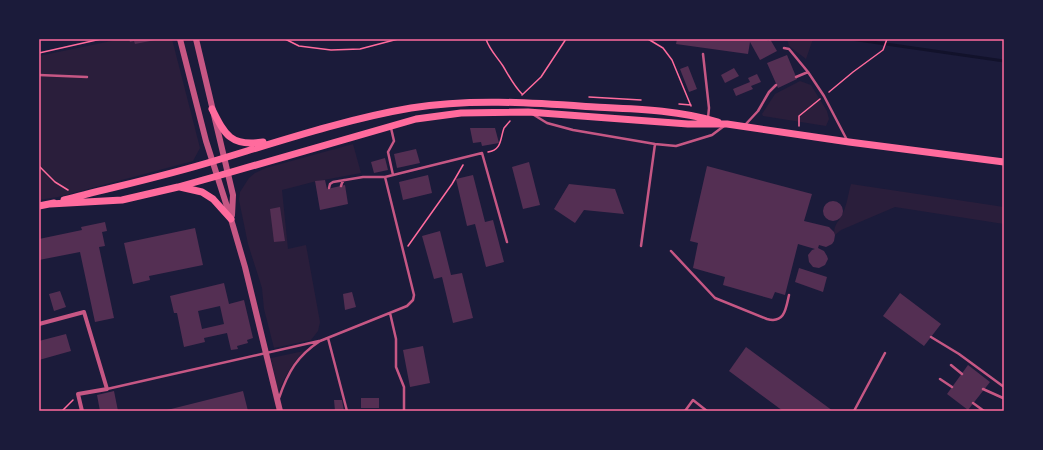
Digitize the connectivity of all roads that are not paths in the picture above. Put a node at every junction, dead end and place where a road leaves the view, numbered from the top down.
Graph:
1 (180, 39) edge
2 (196, 39) edge
3 (784, 48) dead end
4 (703, 54) dead end
5 (808, 72) junction
6 (39, 75) edge
7 (87, 77) dead end
8 (796, 77) dead end
9 (776, 85) dead end
10 (212, 109) junction
11 (528, 112) junction
12 (708, 119) junction
13 (727, 124) junction
14 (390, 126) junction
15 (744, 126) junction
16 (289, 139) junction
17 (848, 142) junction
18 (655, 144) junction
19 (224, 158) junction
20 (212, 161) junction
21 (1004, 162) edge
22 (228, 173) junction
23 (393, 175) junction
24 (218, 176) junction
25 (385, 177) junction
26 (345, 180) junction
27 (341, 186) dead end
28 (178, 187) junction
29 (329, 188) dead end
30 (50, 204) junction
31 (39, 206) edge
32 (231, 219) junction
33 (507, 242) dead end
34 (641, 246) dead end
35 (671, 251) dead end
36 (790, 295) dead end
37 (390, 313) junction
38 (39, 324) edge
39 (931, 336) dead end
40 (328, 338) junction
41 (320, 341) junction
42 (267, 353) junction
43 (885, 353) dead end
44 (951, 365) dead end
45 (962, 374) dead end
46 (940, 379) dead end
47 (952, 387) dead end
48 (107, 389) junction
49 (983, 390) dead end
50 (1003, 398) junction
51 (278, 400) junction
52 (973, 403) dead end
53 (1004, 406) edge
54 (82, 411) edge
55 (280, 411) edge
56 (347, 411) edge
57 (404, 411) edge
58 (685, 411) edge
59 (706, 411) edge
60 (854, 411) edge
61 (984, 411) edge

1 - 20 street
2 - 10 street
3 - 5 lane
4 - 12 lane
5 - 8 lane
5 - 17 lane
6 - 7 lane
9 - 15 lane
10 - 16 main road
10 - 19 street
11 - 13 main road
11 - 14 main road
11 - 18 lane
12 - 13 main road
12 - 16 main road
13 - 15 main road
13 - 18 lane
14 - 22 main road
14 - 23 lane
15 - 17 main road
16 - 19 main road
17 - 21 main road
18 - 34 lane
19 - 20 main road
19 - 22 street
20 - 24 street
20 - 30 main road
22 - 24 main road
22 - 32 street
23 - 25 lane
23 - 33 lane
24 - 28 main road
24 - 32 street
25 - 26 lane
25 - 37 lane
26 - 27 lane
26 - 29 lane
28 - 30 main road
28 - 32 main road
30 - 31 main road
32 - 42 street
35 - 36 lane
37 - 40 lane
37 - 57 lane
38 - 48 street
39 - 50 lane
40 - 41 lane
40 - 56 lane
41 - 42 lane
41 - 51 lane
42 - 48 lane
42 - 51 street
43 - 60 lane
44 - 45 lane
46 - 47 lane
48 - 54 street
49 - 50 lane
50 - 53 lane
51 - 55 street
52 - 61 lane
58 - 59 lane

